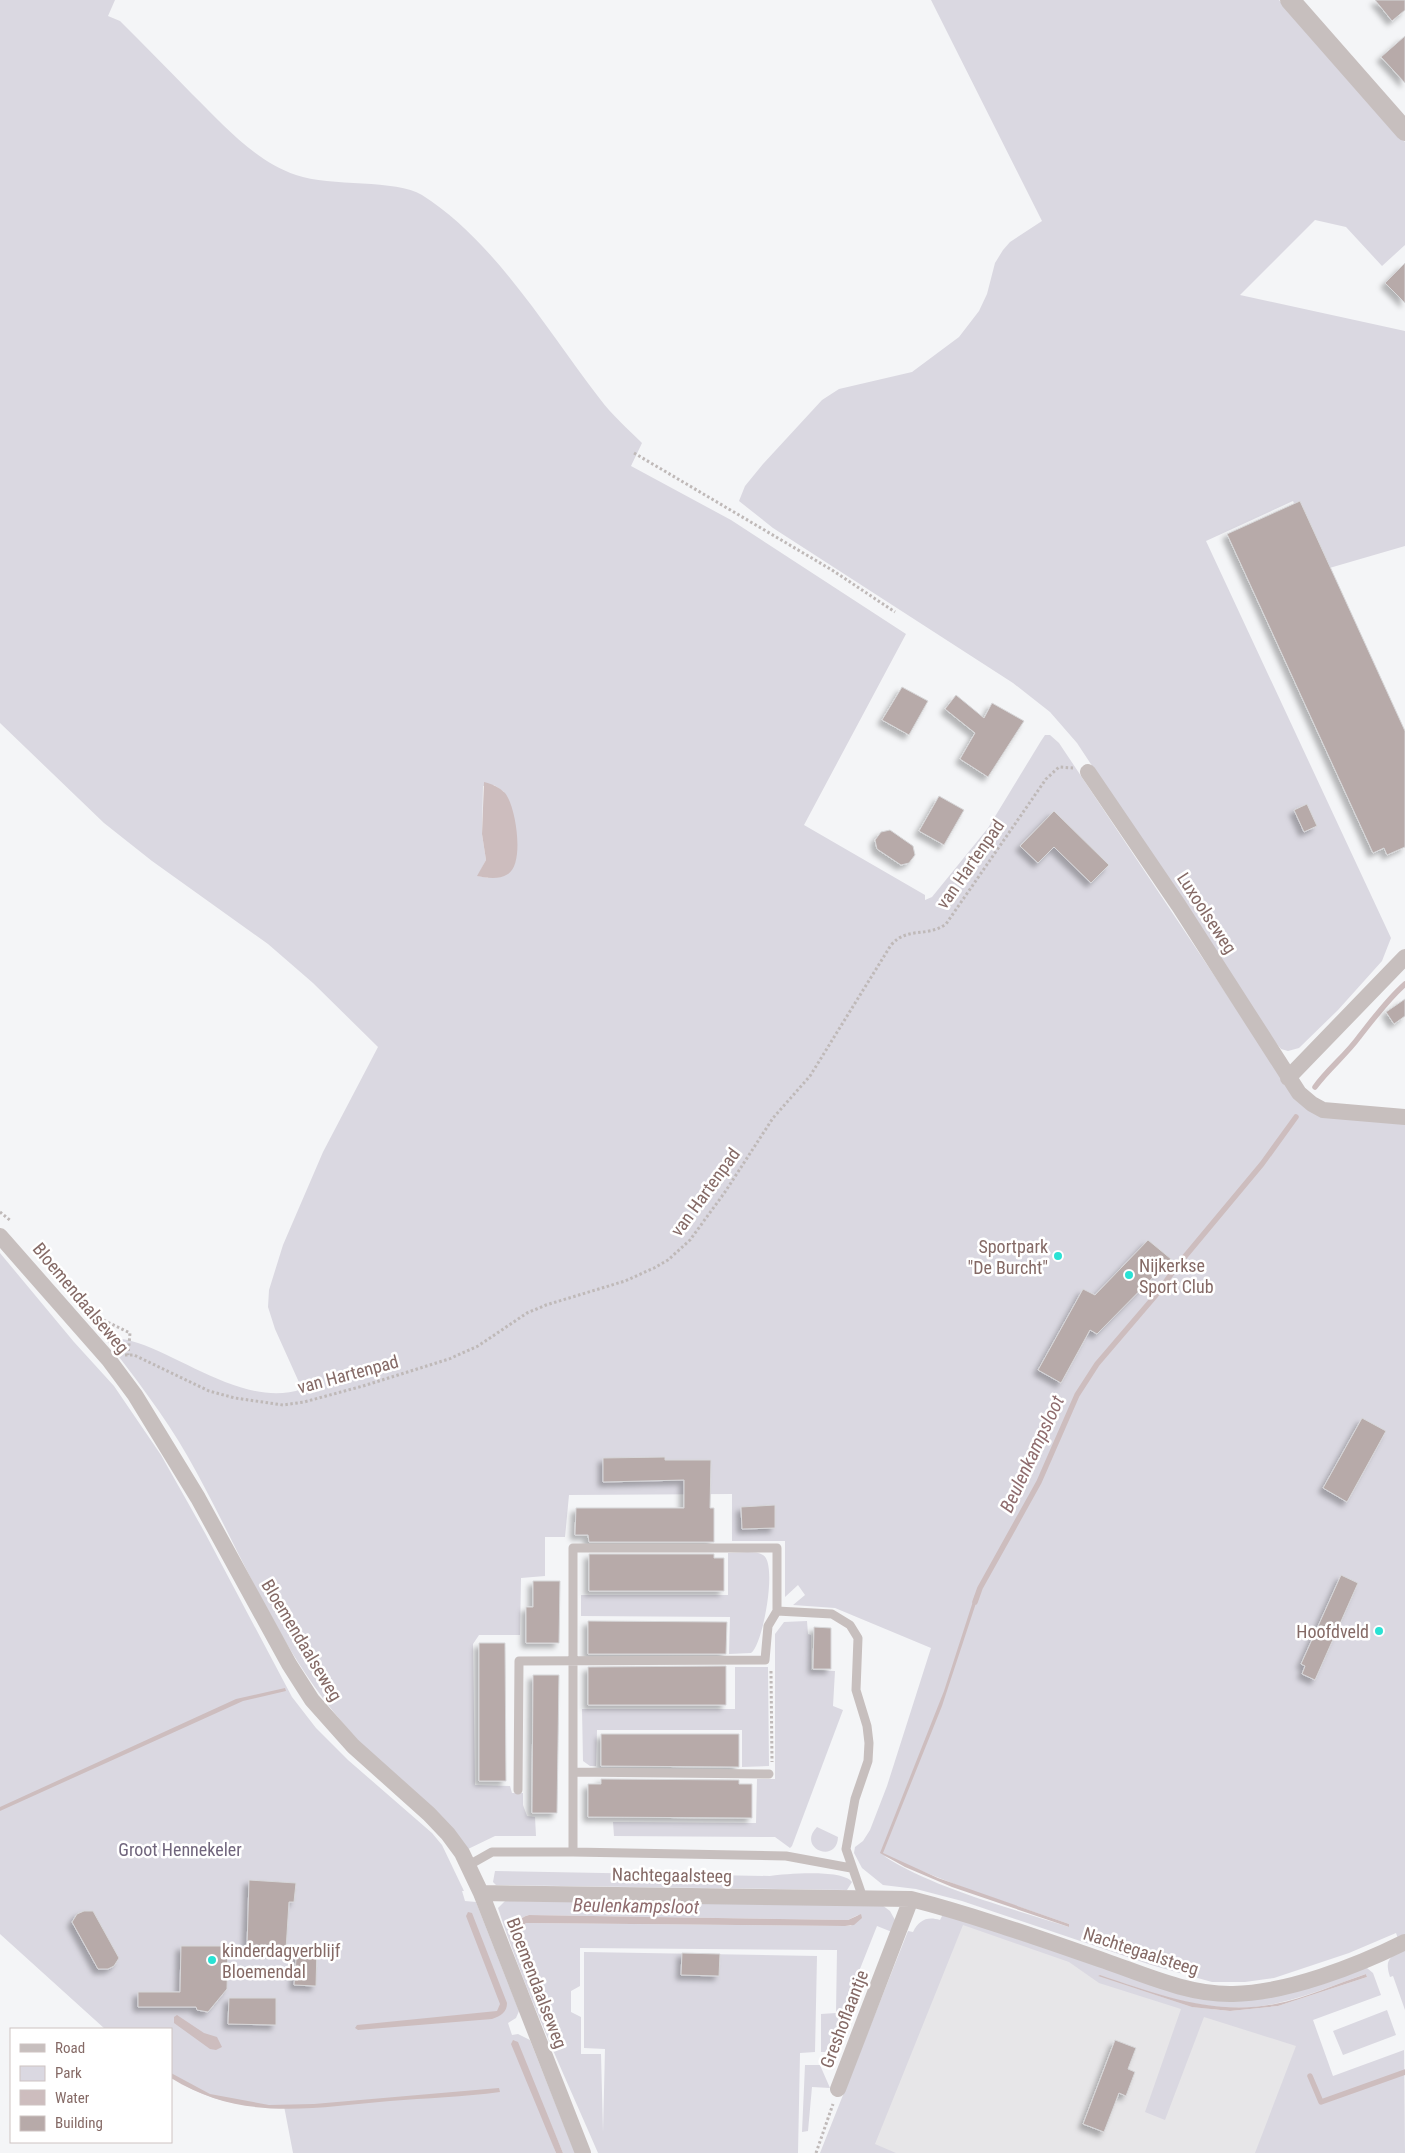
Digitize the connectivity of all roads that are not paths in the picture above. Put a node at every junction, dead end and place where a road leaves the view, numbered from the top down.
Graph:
1 (1290, 0) edge
2 (1405, 131) edge
3 (1088, 772) road end
4 (1405, 957) edge
5 (1288, 1078) junction
6 (1405, 1117) edge
7 (0, 1236) edge
8 (777, 1611) junction
9 (572, 1661) junction
10 (573, 1772) junction
11 (769, 1774) road end
12 (518, 1790) dead end
13 (573, 1852) junction
14 (469, 1865) junction
15 (851, 1868) junction
16 (481, 1893) junction
17 (863, 1898) junction
18 (911, 1899) junction
19 (1405, 1942) edge
20 (838, 2089) road end
21 (583, 2153) edge

1 - 2 street
3 - 5 street, Luxoolseweg
4 - 5 street
5 - 6 street, Luxoolseweg
7 - 14 street, Bloemendaalseweg
8 - 9 lane
8 - 9 lane
8 - 15 lane
9 - 10 lane
9 - 12 lane
10 - 11 lane
10 - 13 lane
13 - 14 lane, Nachtegaalsteeg
13 - 15 lane, Nachtegaalsteeg
14 - 16 street, Bloemendaalseweg
15 - 17 lane
16 - 17 street, Nachtegaalsteeg
16 - 21 street, Bloemendaalseweg
17 - 18 street, Nachtegaalsteeg
18 - 19 street, Nachtegaalsteeg
18 - 20 street, Greshoflaantje

